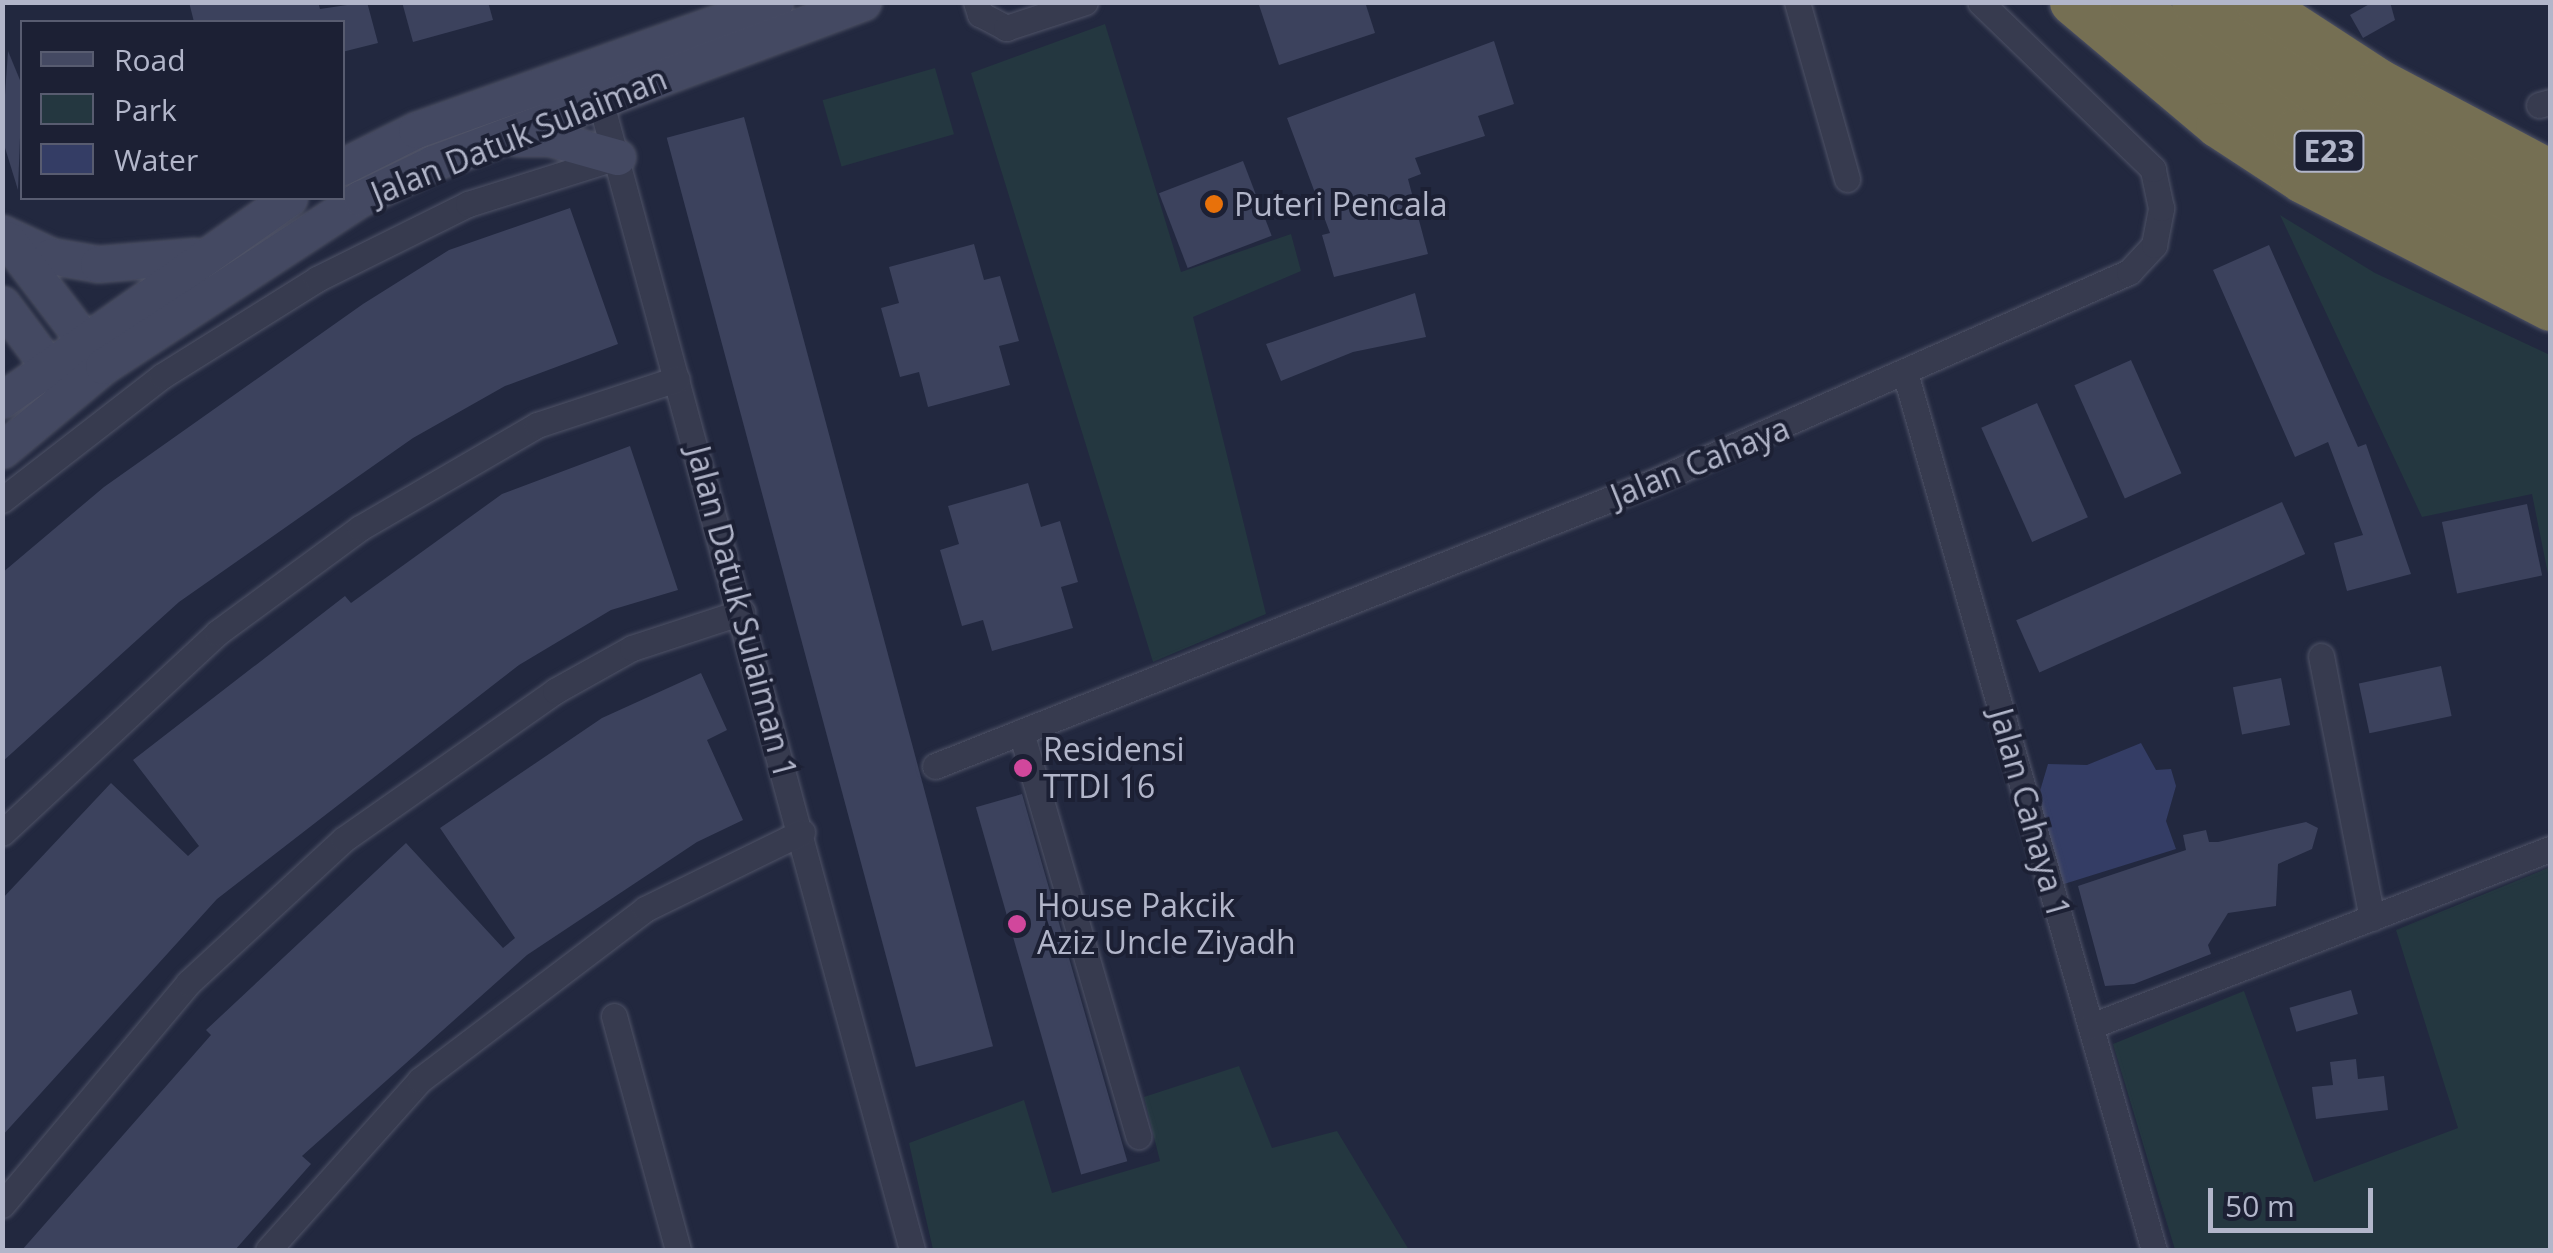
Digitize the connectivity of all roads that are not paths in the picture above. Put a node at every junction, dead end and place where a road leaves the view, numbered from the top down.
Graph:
1 (775, 2) edge
2 (863, 2) edge
3 (976, 2) edge
4 (1085, 2) edge
5 (1797, 2) edge
6 (1980, 2) edge
7 (2072, 2) edge
8 (2130, 2) edge
9 (2194, 2) edge
10 (2266, 8) edge
11 (590, 66) junction
12 (600, 101) junction
13 (502, 138) junction
14 (617, 157) junction
15 (345, 166) edge
16 (2550, 172) edge
17 (1847, 179) dead end
18 (286, 200) edge
19 (2550, 220) edge
20 (2, 233) edge
21 (200, 256) junction
22 (2550, 265) edge
23 (2, 304) edge
24 (2550, 308) edge
25 (82, 337) junction
26 (46, 363) junction
27 (103, 366) junction
28 (1906, 376) junction
29 (677, 378) junction
30 (68, 393) junction
31 (2, 400) edge
32 (2, 450) edge
33 (2, 500) edge
34 (742, 612) junction
35 (2321, 656) dead end
36 (1021, 732) junction
37 (935, 766) dead end
38 (802, 832) junction
39 (2, 834) edge
40 (2550, 849) edge
41 (2372, 918) junction
42 (614, 1016) dead end
43 (2090, 1026) junction
44 (1138, 1136) dead end
45 (2, 1205) edge
46 (268, 1250) edge
47 (678, 1250) edge
48 (912, 1250) edge
49 (2154, 1250) edge

1 - 11 main road, Jalan Datuk Sulaiman
2 - 12 main road, Jalan Datuk Sulaiman
3 - 4 street
5 - 17 street
6 - 28 street, Jalan Cahaya
7 - 24 highway
8 - 22 highway, E23
9 - 19 highway, E23
10 - 16 highway
11 - 12 street, Jalan Datuk Sulaiman 1
11 - 15 main road, Jalan Datuk Sulaiman
12 - 13 main road, Jalan Datuk Sulaiman
12 - 14 street, Jalan Datuk Sulaiman 1
13 - 14 main road
13 - 27 main road, Jalan Datuk Sulaiman
14 - 29 street, Jalan Datuk Sulaiman 1
14 - 33 street, Jalan Datuk Sulaiman
18 - 21 main road
20 - 21 main road
20 - 25 main road
21 - 25 main road
23 - 26 main road
25 - 26 main road
25 - 27 main road
26 - 30 main road
26 - 31 main road
27 - 30 main road, Jalan Datuk Sulaiman
28 - 36 street, Jalan Cahaya
28 - 43 street, Jalan Cahaya 1
29 - 34 street, Jalan Datuk Sulaiman 1
29 - 39 street
30 - 32 main road, Jalan Datuk Sulaiman
34 - 38 street, Jalan Datuk Sulaiman 1
34 - 45 street
35 - 41 street
36 - 37 street, Jalan Cahaya
36 - 44 street
38 - 46 street
38 - 48 street, Jalan Datuk Sulaiman 1
40 - 41 street
41 - 43 street
42 - 47 street
43 - 49 street, Jalan Cahaya 1

